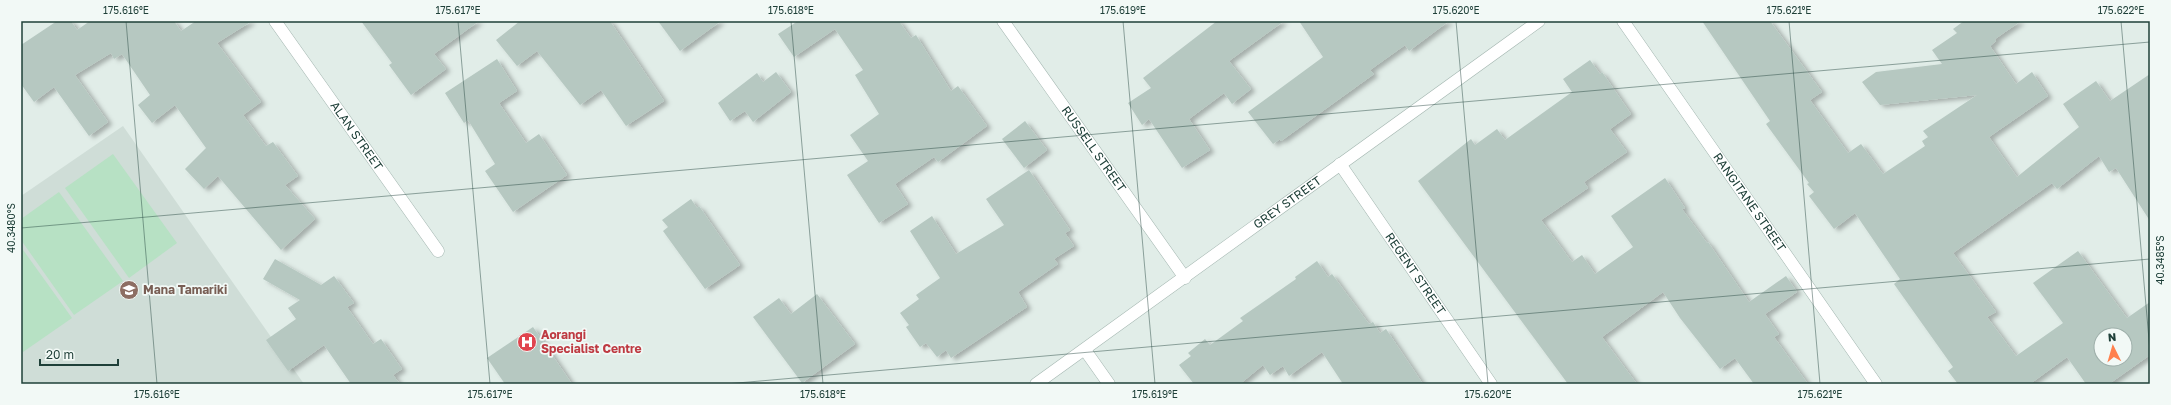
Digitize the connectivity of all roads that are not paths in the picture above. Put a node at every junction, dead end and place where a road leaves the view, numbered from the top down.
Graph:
1 (275, 21) edge
2 (1003, 21) edge
3 (1539, 21) edge
4 (1623, 21) edge
5 (1340, 164) junction
6 (438, 250) dead end
7 (1185, 278) junction
8 (1085, 350) junction
9 (1036, 384) edge
10 (1109, 384) edge
11 (1491, 384) edge
12 (1876, 384) edge

1 - 6 street, ALAN STREET
2 - 7 street, RUSSELL STREET
3 - 5 street, GREY STREET
4 - 12 street, RANGITANE STREET
5 - 7 street, GREY STREET
5 - 11 street, REGENT STREET
7 - 8 street, GREY STREET
8 - 9 street, GREY STREET
8 - 10 street

